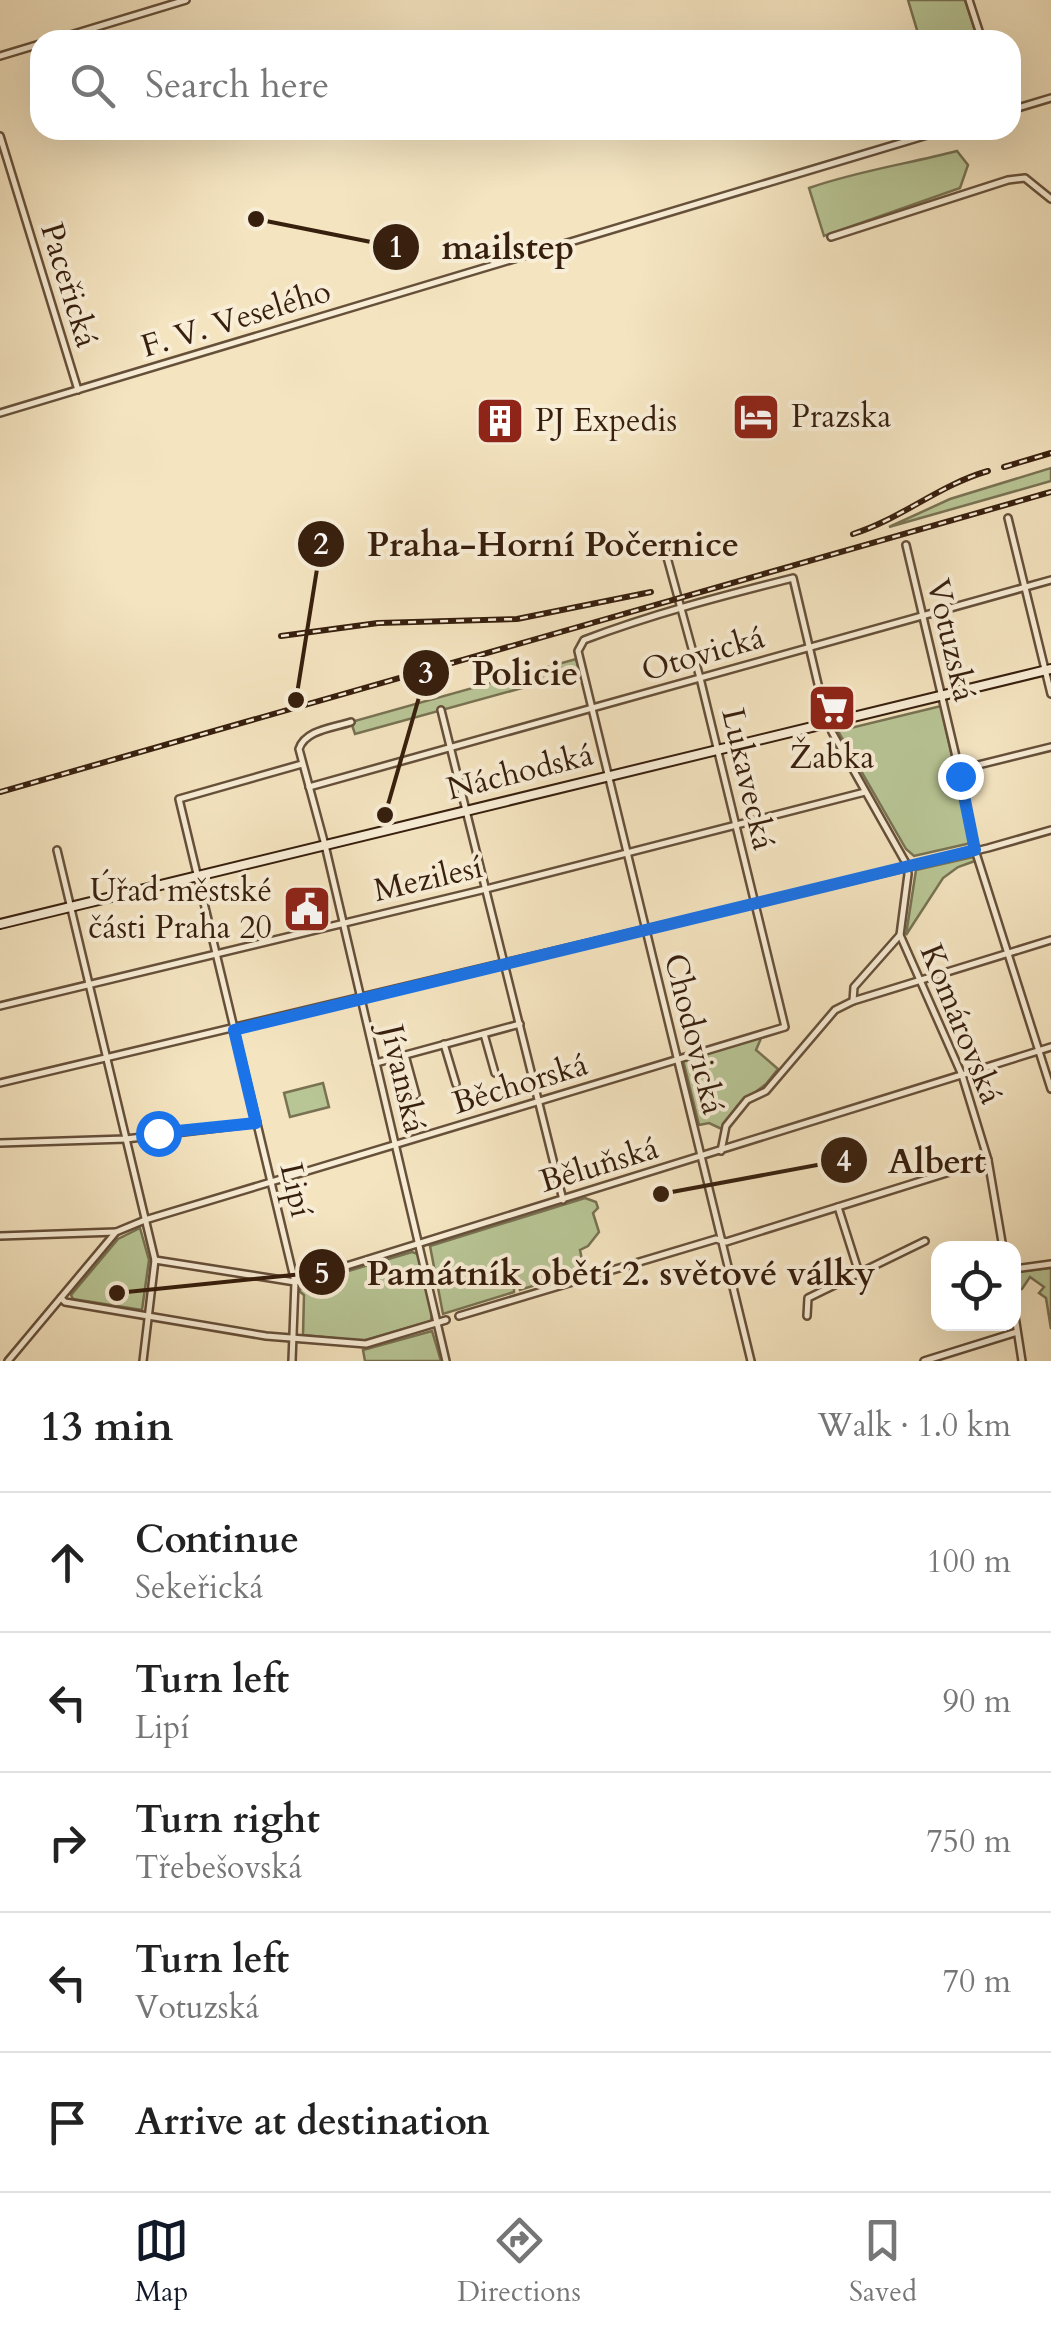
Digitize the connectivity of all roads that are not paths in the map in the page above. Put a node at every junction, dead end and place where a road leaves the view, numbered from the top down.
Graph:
1 (186, 0) edge
2 (969, 0) edge
3 (87, 30) edge
4 (979, 30) edge
5 (30, 47) edge
6 (0, 56) edge
7 (1051, 98) edge
8 (1021, 107) edge
9 (0, 136) edge
10 (911, 140) edge
11 (1051, 198) edge
12 (832, 237) dead end
13 (78, 390) junction
14 (0, 413) edge
15 (1008, 518) dead end
16 (906, 545) dead end
17 (665, 550) dead end
18 (1051, 580) edge
19 (1026, 587) junction
20 (681, 607) junction
21 (922, 616) junction
22 (809, 648) junction
23 (1048, 670) edge
24 (700, 678) junction
25 (1051, 694) edge
26 (942, 696) junction
27 (592, 708) junction
28 (441, 710) dead end
29 (351, 722) dead end
30 (829, 723) junction
31 (1051, 747) edge
32 (451, 748) junction
33 (718, 750) junction
34 (302, 764) junction
35 (962, 768) junction
36 (608, 777) junction
37 (309, 788) junction
38 (865, 792) junction
39 (466, 811) junction
40 (736, 827) junction
41 (1051, 830) edge
42 (325, 845) junction
43 (58, 850) dead end
44 (975, 850) junction
45 (627, 854) junction
46 (907, 865) junction
47 (198, 876) junction
48 (486, 889) junction
49 (754, 903) junction
50 (71, 906) junction
51 (342, 921) junction
52 (0, 924) edge
53 (645, 929) junction
54 (900, 935) junction
55 (1051, 940) edge
56 (216, 952) junction
57 (1009, 953) junction
58 (504, 963) junction
59 (919, 981) junction
60 (90, 983) junction
61 (361, 998) junction
62 (854, 1002) junction
63 (0, 1006) edge
64 (520, 1024) junction
65 (234, 1030) junction
66 (484, 1034) junction
67 (444, 1044) junction
68 (1051, 1047) edge
69 (1040, 1050) junction
70 (405, 1055) junction
71 (107, 1059) junction
72 (677, 1060) junction
73 (376, 1063) junction
74 (495, 1073) dead end
75 (962, 1074) junction
76 (0, 1084) edge
77 (456, 1084) dead end
78 (1051, 1089) edge
79 (416, 1095) dead end
80 (539, 1102) junction
81 (256, 1123) junction
82 (126, 1139) junction
83 (0, 1142) edge
84 (396, 1145) junction
85 (721, 1151) junction
86 (701, 1157) junction
87 (988, 1160) junction
88 (271, 1182) junction
89 (562, 1200) junction
90 (838, 1207) junction
91 (145, 1220) junction
92 (116, 1232) junction
93 (0, 1236) edge
94 (722, 1240) junction
95 (925, 1241) dead end
96 (1002, 1241) edge
97 (419, 1244) junction
98 (155, 1260) junction
99 (1051, 1264) edge
100 (1021, 1268) edge
101 (859, 1272) junction
102 (294, 1282) junction
103 (61, 1298) junction
104 (459, 1316) dead end
105 (807, 1316) dead end
106 (149, 1318) junction
107 (446, 1320) dead end
108 (437, 1322) junction
109 (1017, 1332) joint
110 (293, 1339) junction
111 (8, 1361) edge
112 (143, 1361) edge
113 (292, 1361) edge
114 (446, 1361) edge
115 (751, 1361) edge
116 (924, 1361) edge
117 (1022, 1361) edge

1 - 3 street
2 - 4 street
5 - 6 street
7 - 8 street
9 - 13 street, Paceřická
10 - 13 street, F. V. Veselého
11 - 12 street
13 - 14 street, F. V. Veselého
15 - 19 street
16 - 21 street, Votuzská
17 - 20 street, Lukavecká
18 - 19 street, Otovická
19 - 21 street, Otovická
19 - 23 street
20 - 22 street
20 - 24 street, Lukavecká
20 - 27 street, Chodovická
21 - 22 street, Otovická
21 - 26 street, Votuzská
22 - 24 street, Otovická
22 - 30 street
23 - 25 street
23 - 26 main road, Náchodská
24 - 27 street, Otovická
24 - 33 street, Lukavecká
26 - 30 main road, Náchodská
26 - 35 street, Votuzská
27 - 32 street, Otovická
27 - 36 street, Chodovická
28 - 32 street
29 - 34 street, Jívanská
30 - 33 main road, Náchodská
30 - 38 street
31 - 35 street
32 - 37 street, Otovická
32 - 39 street
33 - 36 main road, Náchodská
33 - 40 street, Lukavecká
34 - 37 street, Jívanská
34 - 47 street, Lipí
35 - 44 street, Votuzská
36 - 39 main road, Náchodská
36 - 45 street, Chodovická
37 - 42 street, Jívanská
38 - 40 street, Mezilesí
38 - 46 street
39 - 42 main road, Náchodská
39 - 48 street
40 - 45 street, Mezilesí
40 - 49 street, Lukavecká
41 - 44 street
42 - 47 main road, Náchodská
42 - 51 street, Jívanská
43 - 50 street
44 - 46 street
44 - 57 street, Votuzská
45 - 48 street, Mezilesí
45 - 53 street, Chodovická
46 - 49 street
46 - 54 street
47 - 50 main road, Náchodská
47 - 56 street, Lipí
48 - 51 street, Mezilesí
48 - 58 street
49 - 53 street
49 - 72 street, Lukavecká
50 - 52 main road, Náchodská
50 - 60 street
51 - 56 street, Mezilesí
51 - 61 street, Jívanská
53 - 58 street
53 - 72 street, Chodovická
54 - 59 street, Komárovská
54 - 62 street
55 - 57 street
56 - 60 street, Mezilesí
56 - 65 street, Lipí
57 - 59 street
57 - 69 street, Votuzská
58 - 61 street
58 - 64 street
59 - 62 street
59 - 75 street, Komárovská
60 - 63 street, Mezilesí
60 - 71 street
61 - 65 street
61 - 73 street, Jívanská
62 - 85 street
64 - 66 street
64 - 80 street
65 - 71 street
65 - 81 street, Lipí
66 - 67 street
66 - 74 street
67 - 70 street
67 - 77 street
68 - 69 street, Běluňská
69 - 75 street, Běluňská
69 - 78 street, Votuzská
70 - 73 street
70 - 79 street
71 - 76 street
71 - 82 street
72 - 80 street, Běchorská
72 - 86 street, Chodovická
73 - 84 street, Jívanská
75 - 85 street, Běluňská
75 - 87 street, Komárovská
80 - 84 street, Běchorská
80 - 89 street
81 - 82 street
81 - 88 street, Lipí
82 - 83 street
82 - 91 street
84 - 88 street, Běchorská
84 - 97 street, Jívanská
85 - 86 street, Běluňská
86 - 89 street, Běluňská
86 - 94 street, Chodovická
87 - 90 street
87 - 96 street, Komárovská
88 - 91 street, Běchorská
88 - 102 street, Lipí
89 - 97 street, Běluňská
90 - 94 street
90 - 101 street
91 - 92 street, Běchorská
91 - 98 street
92 - 93 street
92 - 103 street
94 - 104 street
94 - 115 street, Chodovická
95 - 101 street
97 - 102 street, Běluňská
97 - 108 street, Jívanská
98 - 102 street, Běluňská
98 - 106 street
99 - 100 street
101 - 105 street
102 - 110 street, Lipí
103 - 106 street
103 - 111 street
106 - 110 street
106 - 112 street
107 - 108 street
108 - 110 street
108 - 114 street, Jívanská
109 - 116 street
109 - 117 street
110 - 113 street, Lipí

